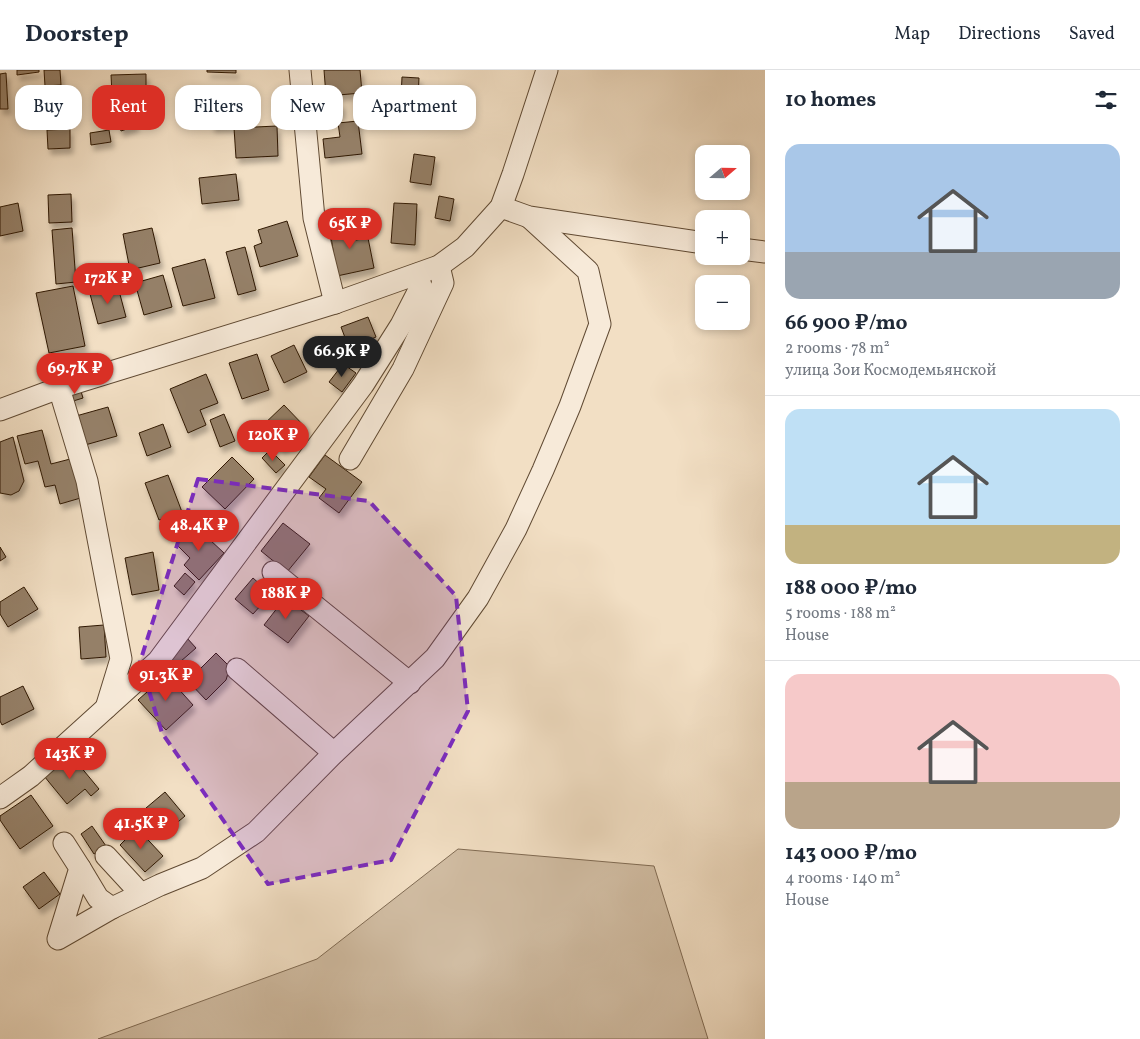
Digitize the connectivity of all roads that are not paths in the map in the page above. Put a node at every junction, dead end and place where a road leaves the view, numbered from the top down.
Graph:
1 (300, 70) edge
2 (547, 70) edge
3 (501, 207) junction
4 (529, 217) junction
5 (695, 242) edge
6 (750, 250) edge
7 (765, 252) edge
8 (439, 266) junction
9 (418, 274) junction
10 (335, 303) junction
11 (59, 388) junction
12 (0, 410) edge
13 (350, 459) dead end
14 (273, 572) dead end
15 (237, 669) dead end
16 (410, 683) junction
17 (106, 708) junction
18 (334, 753) junction
19 (0, 798) edge
20 (64, 843) dead end
21 (106, 856) dead end
22 (80, 868) junction
23 (141, 894) junction
24 (112, 908) junction

1 - 10 street
2 - 3 street
3 - 4 street
3 - 8 street
4 - 5 street
4 - 16 street
6 - 7 street
8 - 9 street
8 - 13 street
9 - 10 street
9 - 17 street
10 - 11 street
11 - 12 street
11 - 17 street
14 - 16 street
15 - 18 street
16 - 18 street
17 - 19 street
18 - 23 street
20 - 22 street
21 - 23 street
22 - 24 street
22 - 24 street
23 - 24 street

